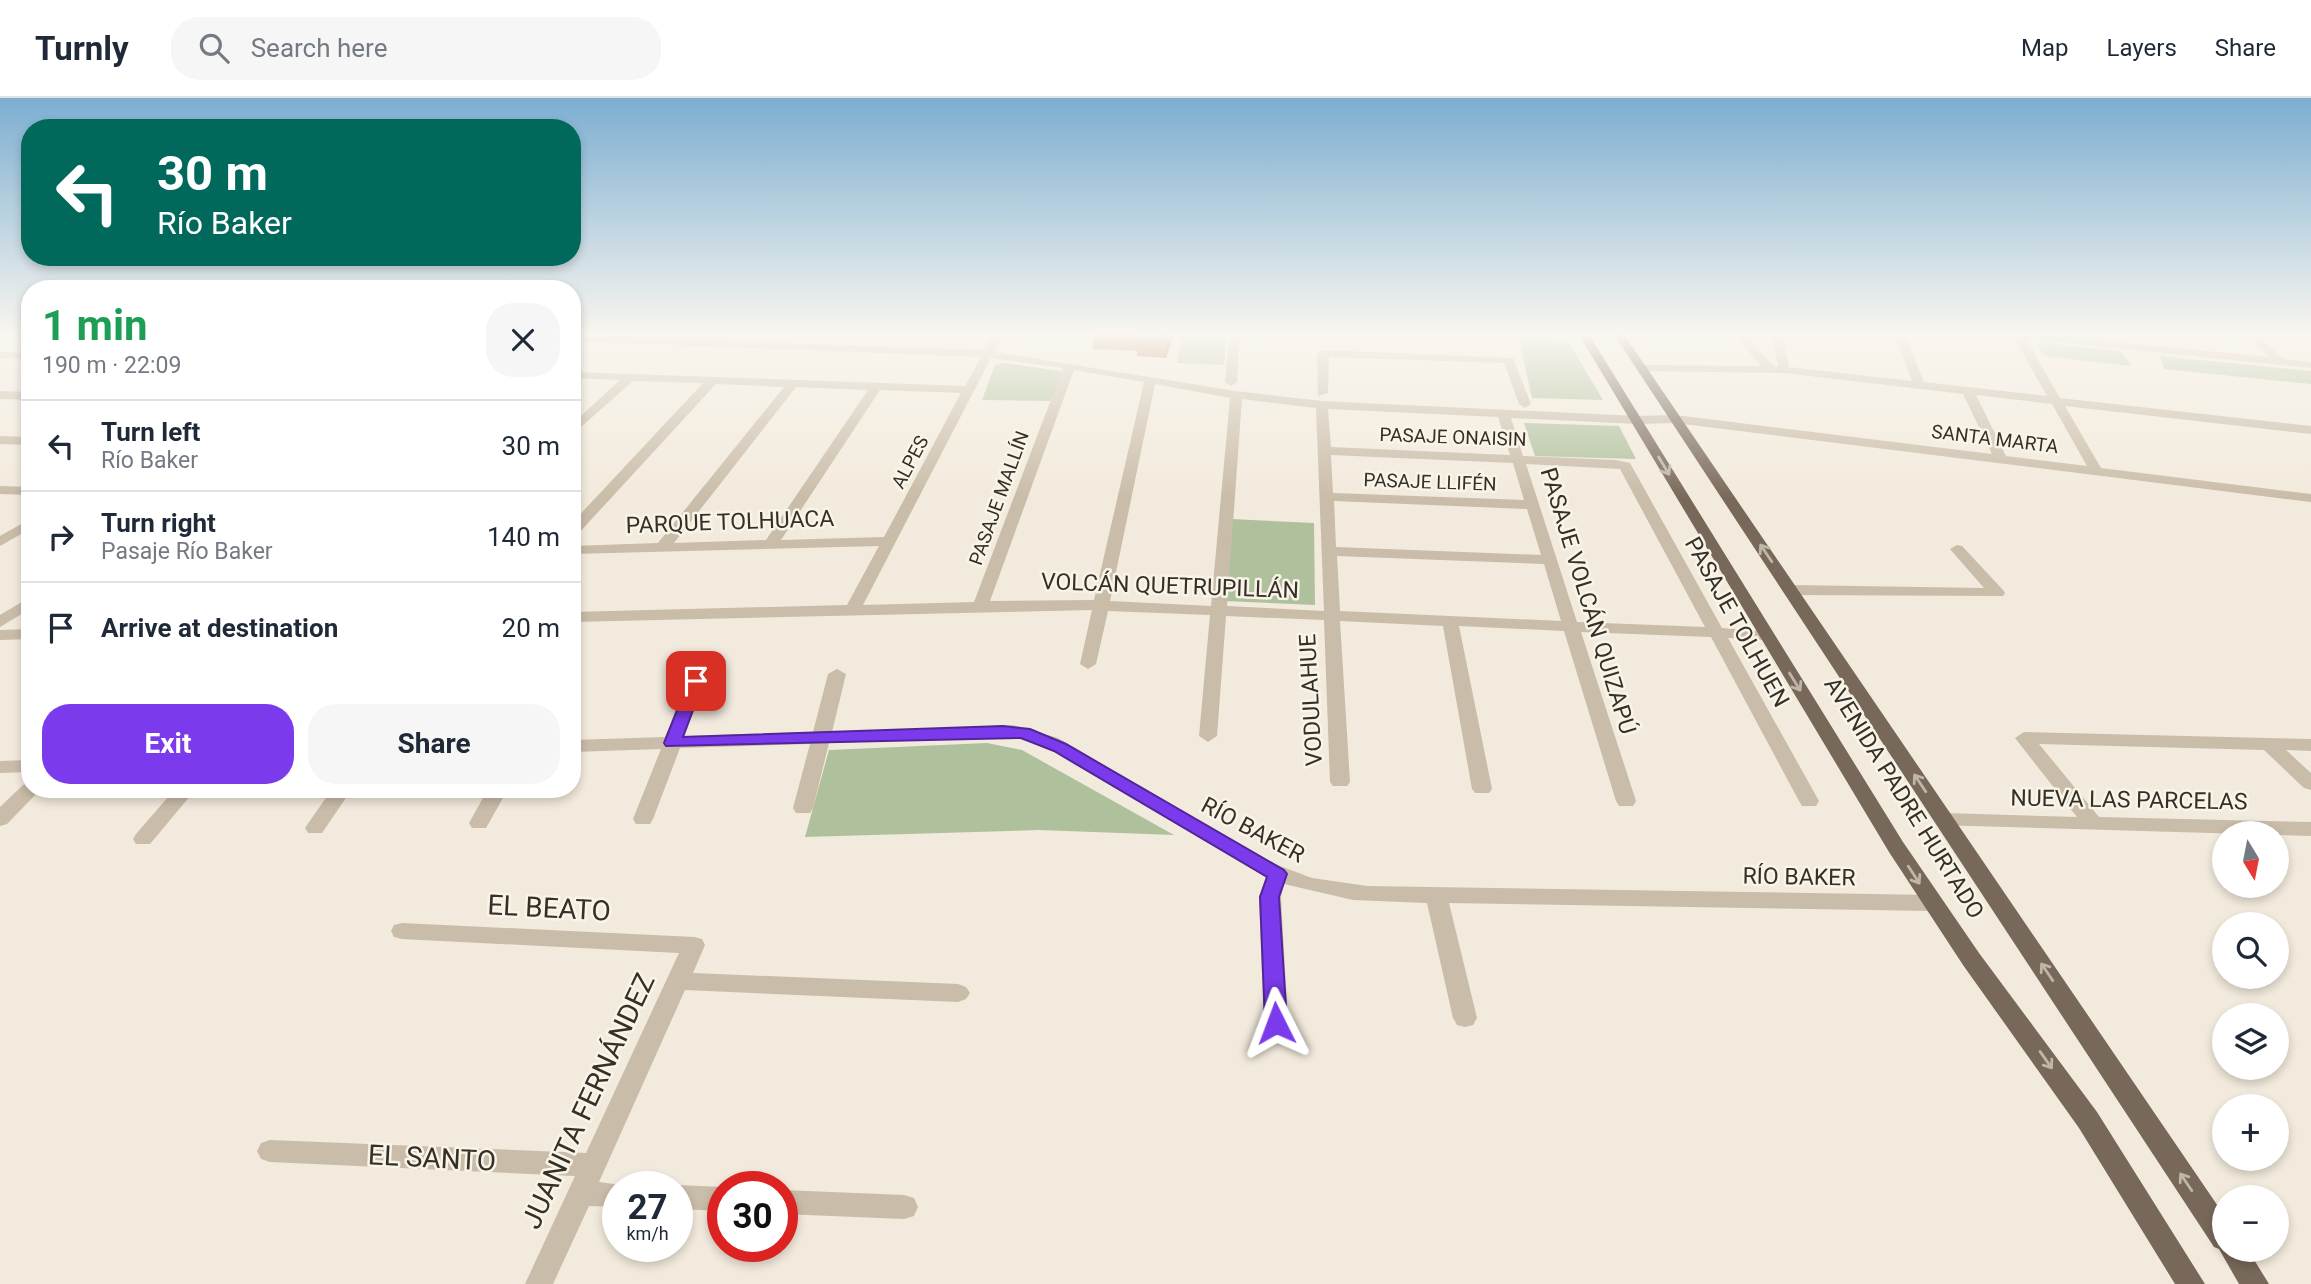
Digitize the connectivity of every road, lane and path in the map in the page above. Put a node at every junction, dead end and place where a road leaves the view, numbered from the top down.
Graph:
1 (617, 388) edge
2 (705, 388) edge
3 (789, 388) edge
4 (875, 388) edge
5 (918, 388) edge
6 (1062, 388) edge
7 (1148, 388) edge
8 (1234, 388) edge
9 (1237, 388) edge
10 (1322, 388) edge
11 (1519, 388) edge
12 (1617, 388) edge
13 (1655, 388) edge
14 (1946, 388) edge
15 (2049, 388) edge
16 (970, 390) joint
17 (1968, 391) junction
18 (0, 395) edge
19 (21, 396) edge
20 (1322, 399) junction
21 (2056, 401) junction
22 (1525, 404) junction
23 (1633, 414) junction
24 (1504, 415) junction
25 (1675, 419) junction
26 (581, 422) edge
27 (2311, 430) edge
28 (0, 440) edge
29 (21, 441) edge
30 (1324, 451) junction
31 (1518, 459) junction
32 (2001, 459) junction
33 (1623, 465) joint
34 (2096, 471) junction
35 (0, 490) edge
36 (21, 491) edge
37 (1326, 497) junction
38 (2311, 498) edge
39 (1532, 505) junction
40 (581, 522) edge
41 (21, 529) edge
42 (890, 541) junction
43 (0, 542) edge
44 (771, 544) junction
45 (663, 547) junction
46 (1957, 549) dead end
47 (581, 550) edge
48 (1329, 551) junction
49 (1550, 560) junction
50 (1790, 590) junction
51 (981, 605) junction
52 (1100, 605) junction
53 (21, 608) edge
54 (853, 608) junction
55 (1219, 610) junction
56 (1332, 615) junction
57 (581, 617) edge
58 (1450, 620) junction
59 (0, 622) edge
60 (1570, 626) junction
61 (1717, 633) junction
62 (21, 634) edge
63 (0, 635) edge
64 (1766, 635) junction
65 (1088, 664) dead end
66 (837, 674) dead end
67 (696, 681) dead end
68 (1208, 736) dead end
69 (821, 737) junction
70 (672, 743) junction
71 (2269, 744) junction
72 (2311, 745) edge
73 (581, 747) edge
74 (21, 766) edge
75 (0, 767) edge
76 (1340, 782) dead end
77 (2311, 784) edge
78 (1482, 789) dead end
79 (21, 798) edge
80 (178, 798) edge
81 (336, 798) edge
82 (493, 798) edge
83 (1626, 802) dead end
84 (1809, 802) dead end
85 (803, 808) dead end
86 (0, 819) edge
87 (643, 819) dead end
88 (1945, 820) junction
89 (479, 823) dead end
90 (2094, 824) junction
91 (315, 828) dead end
92 (2311, 829) edge
93 (143, 839) dead end
94 (1277, 874) junction
95 (1436, 895) junction
96 (1932, 903) junction
97 (401, 931) dead end
98 (694, 945) joint
99 (678, 981) junction
100 (958, 993) dead end
101 (1465, 1018) dead end
102 (1276, 1023) dead end
103 (270, 1151) dead end
104 (593, 1165) junction
105 (581, 1193) junction
106 (602, 1194) edge
107 (798, 1203) edge
108 (904, 1207) dead end
109 (2212, 1220) edge
110 (2240, 1262) edge
111 (539, 1284) edge
112 (2191, 1284) edge
113 (2255, 1284) edge

1 - 26 street
2 - 40 street
3 - 45 street
4 - 44 street
5 - 16 street
6 - 51 street, PASAJE MALLÍN
7 - 52 street
8 - 55 street
9 - 20 street, SANTA MARTA
10 - 20 street, VODULAHUE
11 - 22 street, VODULAHUE
12 - 23 main road, AVENIDA PADRE HURTADO
13 - 25 main road, AVENIDA PADRE HURTADO
14 - 17 street
15 - 21 street
16 - 42 street, ALPES
17 - 21 street
17 - 32 street
18 - 19 street
20 - 22 street, SANTA MARTA
20 - 24 street, SANTA MARTA
20 - 30 street, VODULAHUE
21 - 27 street
21 - 34 street
22 - 23 street, SANTA MARTA
23 - 24 street, SANTA MARTA
23 - 25 street, SANTA MARTA
23 -> 64 main road, AVENIDA PADRE HURTADO
24 - 31 street, PASAJE VOLCÁN QUIZAPÚ
25 - 32 street, SANTA MARTA
50 -> 25 main road, AVENIDA PADRE HURTADO
28 - 29 street
30 - 31 street, PASAJE ONAISIN
30 - 37 street, VODULAHUE
31 - 33 street, PASAJE ONAISIN
31 - 39 street, PASAJE VOLCÁN QUIZAPÚ
32 - 34 street, SANTA MARTA
33 - 61 street, PASAJE TOLHUEN
34 - 38 street, SANTA MARTA
35 - 36 street
37 - 39 street, PASAJE LLIFÉN
37 - 48 street, VODULAHUE
39 - 49 street, PASAJE VOLCÁN QUIZAPÚ
41 - 43 street
42 - 44 street, PARQUE TOLHUACA
42 - 54 street, ALPES
44 - 45 street, PARQUE TOLHUACA
45 - 47 street, PARQUE TOLHUACA
46 - 50 street
48 - 49 street
48 - 56 street, VODULAHUE
49 - 60 street, PASAJE VOLCÁN QUIZAPÚ
88 -> 50 main road, AVENIDA PADRE HURTADO
51 - 52 street, VOLCÁN QUETRUPILLÁN
51 - 54 street, VOLCÁN QUETRUPILLÁN
52 - 55 street, VOLCÁN QUETRUPILLÁN
52 - 65 street
53 - 59 street
54 - 57 street, VOLCÁN QUETRUPILLÁN
55 - 56 street, VOLCÁN QUETRUPILLÁN
55 - 68 street
56 - 58 street, VOLCÁN QUETRUPILLÁN
56 - 76 street, VODULAHUE
58 - 60 street, VOLCÁN QUETRUPILLÁN
58 - 78 street
60 - 61 street, VOLCÁN QUETRUPILLÁN
60 - 83 street, PASAJE VOLCÁN QUIZAPÚ
61 - 64 street, VOLCÁN QUETRUPILLÁN
61 - 84 street, PASAJE TOLHUEN
62 - 63 street
64 -> 96 main road, AVENIDA PADRE HURTADO
66 - 69 street
67 - 70 street
69 - 70 street, RÍO BAKER
69 - 85 street
69 - 94 street, RÍO BAKER
70 - 73 street, RÍO BAKER
70 - 87 street
71 - 72 street
71 - 77 street
71 - 90 street
74 - 75 street
79 - 86 street
80 - 93 street
81 - 91 street
82 - 89 street
88 - 90 street, NUEVA LAS PARCELAS
109 -> 88 main road, AVENIDA PADRE HURTADO
90 - 92 street, NUEVA LAS PARCELAS
94 - 95 street, RÍO BAKER
94 - 102 street
95 - 96 street, RÍO BAKER
95 - 101 street
96 -> 112 main road, AVENIDA PADRE HURTADO
97 - 98 street, EL BEATO
98 - 99 street, JUANITA FERNÁNDEZ
99 - 100 street
99 - 104 street, JUANITA FERNÁNDEZ
103 - 104 street, EL SANTO
104 - 105 street, JUANITA FERNÁNDEZ
105 - 106 street
105 - 111 street, JUANITA FERNÁNDEZ
107 - 108 street
110 - 113 main road

